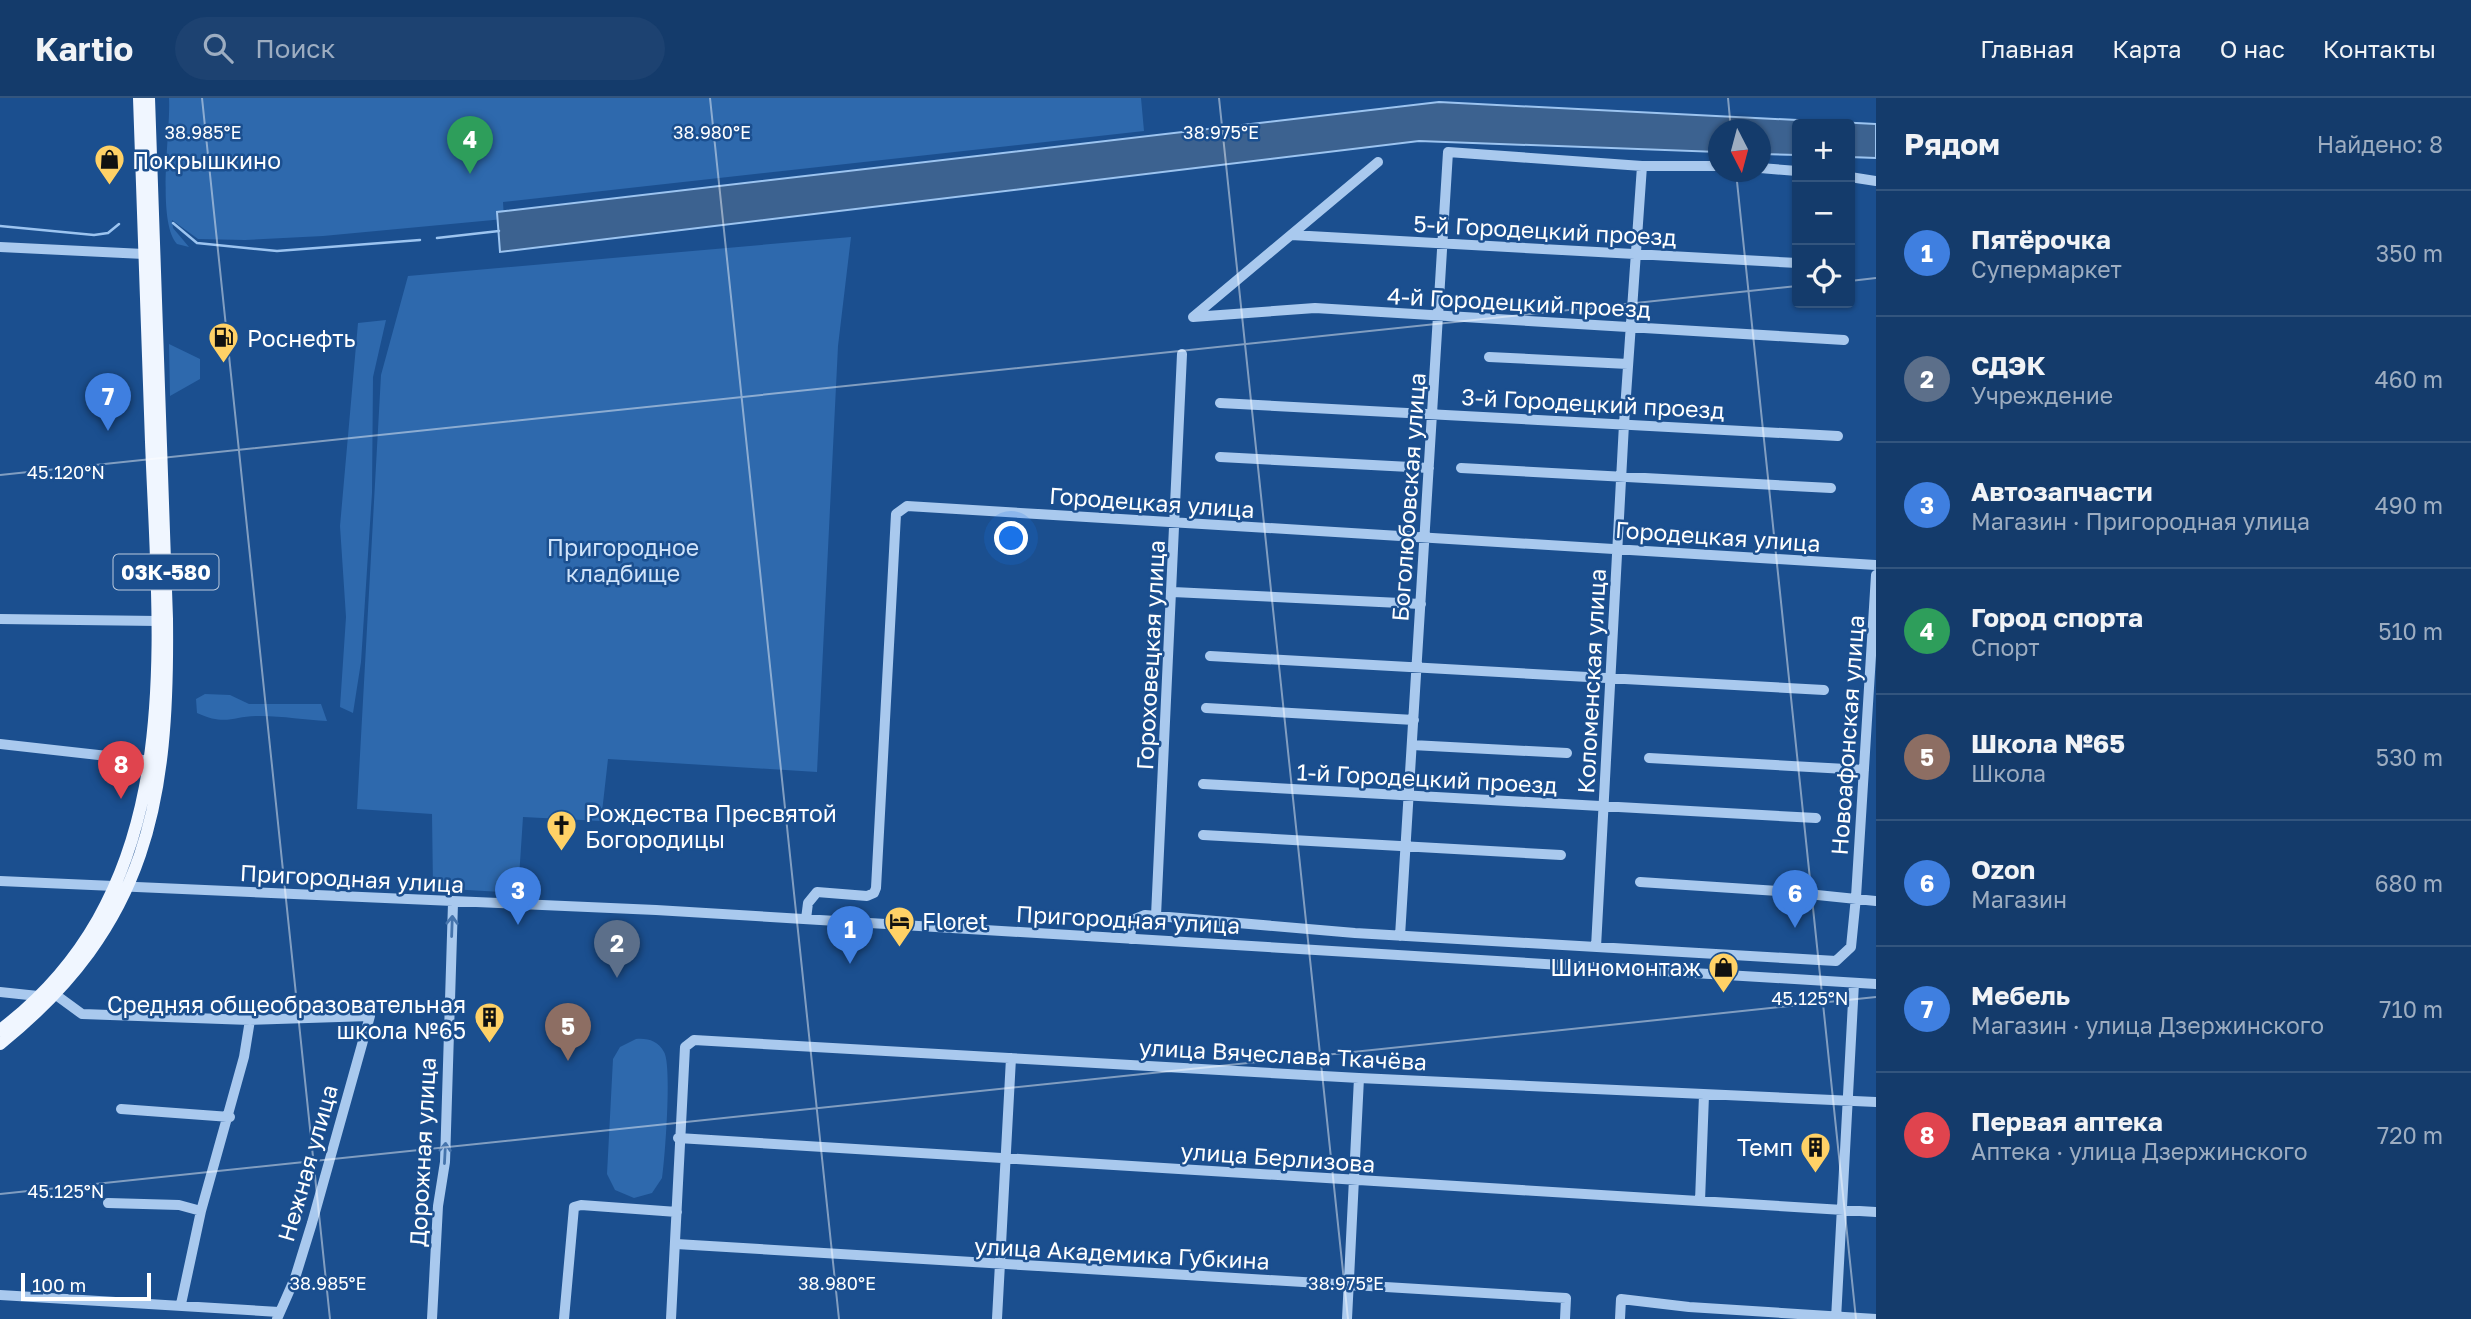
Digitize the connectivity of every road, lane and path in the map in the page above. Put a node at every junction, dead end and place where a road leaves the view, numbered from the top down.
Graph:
1 (139, 98) edge
2 (149, 98) edge
3 (1378, 162) dead end
4 (1642, 166) junction
5 (1708, 166) edge
6 (1771, 169) edge
7 (1792, 171) edge
8 (1855, 178) edge
9 (1876, 181) edge
10 (1291, 235) junction
11 (1443, 243) junction
12 (0, 247) edge
13 (149, 254) junction
14 (1636, 255) junction
15 (1792, 263) edge
16 (1439, 318) junction
17 (1631, 328) junction
18 (1843, 340) dead end
19 (1182, 354) dead end
20 (1489, 357) dead end
21 (1628, 364) junction
22 (1220, 403) dead end
23 (1433, 414) junction
24 (1625, 424) junction
25 (1838, 436) dead end
26 (1220, 457) dead end
27 (1429, 468) junction
28 (1461, 468) dead end
29 (1622, 476) junction
30 (1831, 488) dead end
31 (1176, 523) junction
32 (1425, 538) junction
33 (1618, 549) junction
34 (1876, 565) edge
35 (1876, 575) edge
36 (1172, 592) junction
37 (1421, 604) junction
38 (0, 619) edge
39 (158, 621) junction
40 (1210, 656) dead end
41 (1417, 667) junction
42 (1611, 680) junction
43 (1824, 690) dead end
44 (1873, 693) edge
45 (1206, 708) dead end
46 (1414, 720) junction
47 (0, 744) edge
48 (1412, 745) junction
49 (1567, 753) dead end
50 (1649, 758) dead end
51 (152, 761) junction
52 (1864, 770) junction
53 (1202, 785) dead end
54 (1409, 797) junction
55 (1604, 807) junction
56 (1816, 818) dead end
57 (1203, 835) dead end
58 (1406, 844) junction
59 (1561, 855) dead end
60 (0, 881) edge
61 (1640, 882) dead end
62 (123, 885) junction
63 (1856, 897) junction
64 (1876, 901) edge
65 (453, 903) junction
66 (1156, 916) junction
67 (806, 919) junction
68 (1354, 933) junction
69 (1400, 936) junction
70 (1130, 939) junction
71 (1596, 947) junction
72 (1612, 948) junction
73 (1353, 952) junction
74 (1610, 968) junction
75 (1854, 983) junction
76 (1876, 984) edge
77 (0, 992) edge
78 (56, 995) junction
79 (40, 996) junction
80 (250, 1020) junction
81 (0, 1030) edge
82 (0, 1044) edge
83 (1011, 1058) junction
84 (1359, 1077) junction
85 (1704, 1095) junction
86 (1848, 1100) junction
87 (1876, 1102) edge
88 (121, 1109) dead end
89 (230, 1117) junction
90 (678, 1138) junction
91 (1005, 1157) junction
92 (1354, 1182) junction
93 (1700, 1201) junction
94 (108, 1203) dead end
95 (201, 1211) junction
96 (1841, 1211) junction
97 (677, 1212) junction
98 (1876, 1212) edge
99 (676, 1244) junction
100 (1000, 1266) junction
101 (1349, 1285) junction
102 (0, 1295) edge
103 (181, 1304) junction
104 (278, 1316) edge
105 (1836, 1318) edge
106 (432, 1319) edge
107 (564, 1319) edge
108 (671, 1319) edge
109 (997, 1319) edge
110 (1348, 1319) edge
111 (1565, 1319) edge
112 (1620, 1319) edge
113 (1876, 1319) edge

1 - 13 main road, 03К-580
2 - 13 main road, 03К-580
3 - 10 street
4 - 5 street
4 - 11 street, Боголюбовская улица
4 - 14 street, Коломенская улица
6 - 7 street
8 - 9 street
10 - 11 street, 5-й Городецкий проезд
10 - 16 street, 4-й Городецкий проезд
11 - 14 street, 5-й Городецкий проезд
11 - 16 street, Боголюбовская улица
12 - 13 street
13 - 39 main road, 03К-580
13 - 62 main road, 03К-580
14 - 15 street, 5-й Городецкий проезд
14 - 17 street, Коломенская улица
16 - 17 street, 4-й Городецкий проезд
16 - 23 street, Боголюбовская улица
17 - 18 street, 4-й Городецкий проезд
17 - 21 street, Коломенская улица
19 - 31 street, Гороховецкая улица
20 - 21 street
21 - 24 street, Коломенская улица
22 - 23 street, 3-й Городецкий проезд
23 - 24 street, 3-й Городецкий проезд
23 - 27 street, Боголюбовская улица
24 - 25 street, 3-й Городецкий проезд
24 - 29 street, Коломенская улица
26 - 27 street
27 - 32 street, Боголюбовская улица
28 - 29 street
29 - 30 street
29 - 33 street, Коломенская улица
31 - 32 street, Городецкая улица
31 - 36 street, Гороховецкая улица
31 - 67 street, Городецкая улица
32 - 33 street, Городецкая улица
32 - 37 street, Боголюбовская улица
33 - 34 street, Городецкая улица
33 - 42 street, Коломенская улица
35 - 44 street, Новоафонская улица
36 - 37 street
36 - 66 street, Гороховецкая улица
37 - 41 street, Боголюбовская улица
38 - 39 street
39 - 51 main road, 03К-580
40 - 41 street
41 - 42 street
41 - 46 street, Боголюбовская улица
42 - 43 street
42 - 55 street, Коломенская улица
44 - 52 street, Новоафонская улица
45 - 46 street
46 - 48 street, Боголюбовская улица
47 - 51 street
48 - 49 street
48 - 54 street, Боголюбовская улица
50 - 52 street
51 - 62 main road, 03К-580
52 - 63 street, Новоафонская улица
53 - 54 street, 1-й Городецкий проезд
54 - 55 street, 1-й Городецкий проезд
54 - 58 street, Боголюбовская улица
55 - 56 street, 1-й Городецкий проезд
55 - 71 street, Коломенская улица
57 - 58 street
58 - 59 street
58 - 69 street, Боголюбовская улица
60 - 62 street, Пригородная улица
61 - 63 street
62 - 65 street, Пригородная улица
62 - 78 main road, 03К-580
62 - 79 main road, 03К-580
63 - 64 street
63 - 72 street, Новоафонская улица
65 - 67 street, Пригородная улица
106 -> 65 street, Дорожная улица
66 - 68 street, Новоафонская улица
66 - 70 street
67 - 70 street, Пригородная улица
68 - 69 street, Новоафонская улица
68 - 73 street
69 - 71 street, Новоафонская улица
70 - 73 street, Пригородная улица
71 - 72 street, Новоафонская улица
72 - 74 street
73 - 74 street, Пригородная улица
74 - 75 street, Пригородная улица
75 - 76 street, Пригородная улица
75 - 86 street
77 - 79 street
78 - 80 street
78 - 82 main road, 03К-580
79 - 81 main road, 03К-580
80 - 89 street
80 - 104 street, Нежная улица
83 - 84 street, улица Вячеслава Ткачёва
83 - 90 street, улица Вячеслава Ткачёва
83 - 91 street
84 - 85 street, улица Вячеслава Ткачёва
84 - 92 street
85 - 86 street, улица Вячеслава Ткачёва
85 - 93 street
86 - 87 street, улица Вячеслава Ткачёва
86 - 96 street
88 - 89 street
89 - 95 street
90 - 91 street, улица Берлизова
90 - 97 street
91 - 92 street, улица Берлизова
91 - 100 street
92 - 93 street, улица Берлизова
92 - 101 street
93 - 96 street, улица Берлизова
94 - 95 street
95 - 103 street
96 - 98 street, улица Берлизова
96 - 105 street
97 - 99 street
97 - 107 street
99 - 100 street, улица Академика Губкина
99 - 108 street
100 - 101 street, улица Академика Губкина
100 - 109 street
101 - 110 street
101 - 111 street, улица Академика Губкина
102 - 103 street
103 - 104 street
105 - 112 street
105 - 113 street

